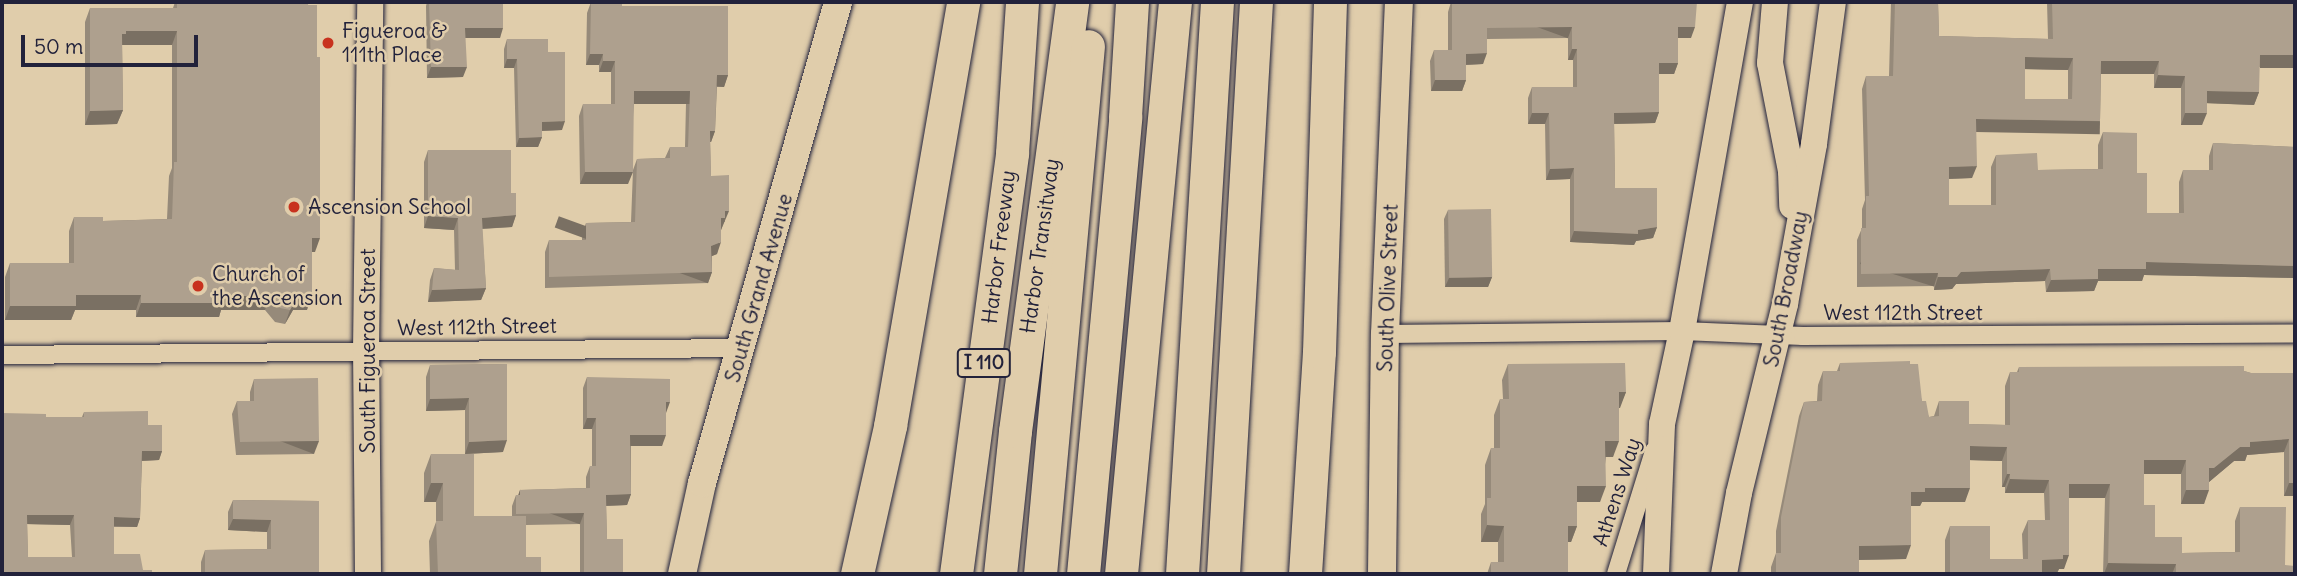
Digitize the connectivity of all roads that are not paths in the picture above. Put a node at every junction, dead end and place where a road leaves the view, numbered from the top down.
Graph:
1 (370, 2) edge
2 (838, 2) edge
3 (963, 2) edge
4 (1022, 2) edge
5 (1072, 2) edge
6 (1092, 2) edge
7 (1132, 2) edge
8 (1175, 2) edge
9 (1217, 2) edge
10 (1256, 2) edge
11 (1330, 2) edge
12 (1399, 2) edge
13 (1740, 2) edge
14 (1775, 2) edge
15 (1833, 2) edge
16 (1153, 238) junction
17 (1794, 250) junction
18 (1682, 331) junction
19 (2295, 333) edge
20 (1385, 334) junction
21 (1778, 336) junction
22 (743, 348) junction
23 (366, 352) junction
24 (1320, 352) junction
25 (2, 355) edge
26 (1662, 424) junction
27 (890, 426) junction
28 (368, 574) edge
29 (682, 574) edge
30 (857, 574) edge
31 (878, 574) edge
32 (956, 574) edge
33 (999, 574) edge
34 (1040, 574) edge
35 (1083, 574) edge
36 (1121, 574) edge
37 (1133, 574) edge
38 (1182, 574) edge
39 (1223, 574) edge
40 (1305, 574) edge
41 (1325, 574) edge
42 (1382, 574) edge
43 (1616, 574) edge
44 (1656, 574) edge
45 (1724, 574) edge

1 - 23 main road, South Figueroa Street
2 - 22 main road, South Grand Avenue
3 - 27 highway
4 - 32 highway, Harbor Freeway / I 110
5 - 33 highway, Harbor Transitway
6 - 34 highway
7 - 35 highway
8 - 16 highway
9 - 38 highway
10 - 39 highway
11 - 24 highway
12 - 20 main road, South Olive Street
13 - 18 main road
14 - 17 main road
15 - 17 main road, South Broadway
16 - 36 highway
16 - 37 highway
17 - 21 main road, South Broadway
18 - 20 street, West 112th Street
18 - 21 street, West 112th Street
18 - 26 main road
19 - 21 street, West 112th Street
20 - 42 main road, South Olive Street
21 - 45 main road, South Broadway
22 - 23 street, West 112th Street
22 - 29 main road, South Grand Avenue
23 - 25 street, West 112th Street
23 - 28 main road, South Figueroa Street
24 - 40 highway
24 - 41 highway
26 - 43 street, Athens Way
26 - 44 main road
27 - 30 highway
27 - 31 highway

